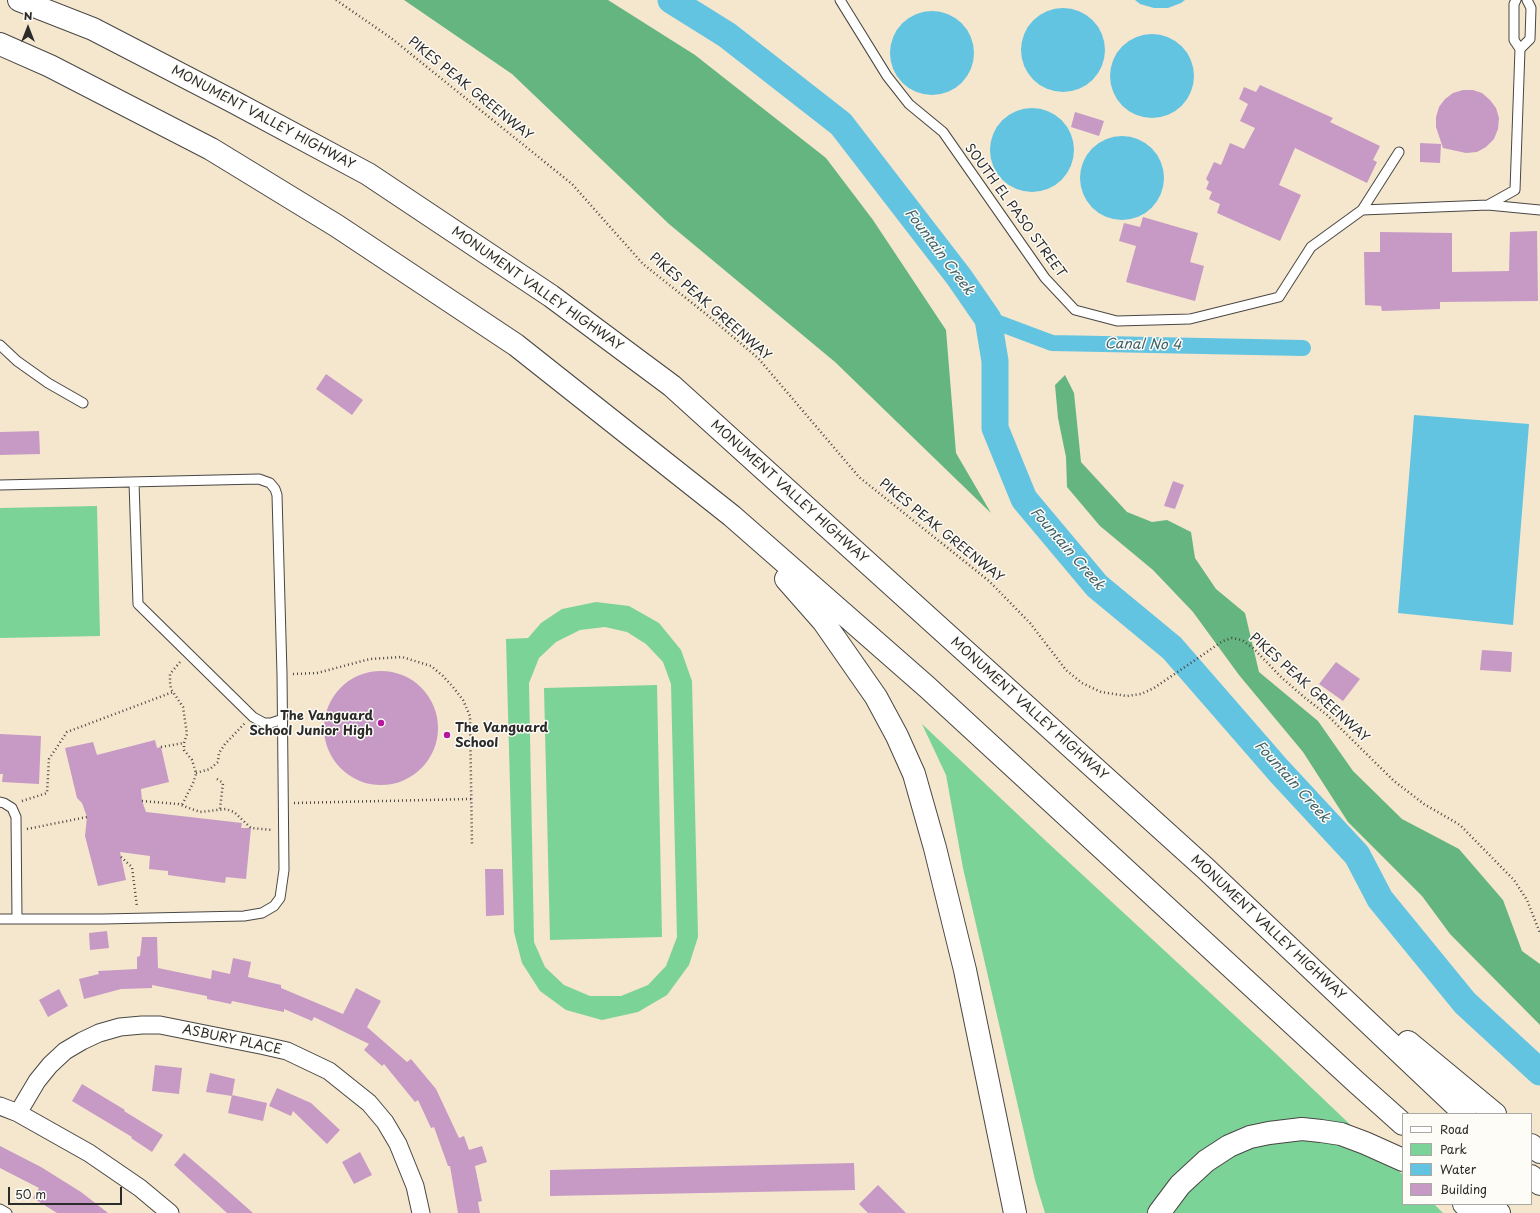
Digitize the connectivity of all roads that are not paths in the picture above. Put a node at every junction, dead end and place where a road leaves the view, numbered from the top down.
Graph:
1 (20, 0) edge
2 (37, 0) edge
3 (840, 0) edge
4 (1516, 0) edge
5 (1527, 0) edge
6 (93, 29) junction
7 (0, 44) edge
8 (1520, 49) junction
9 (0, 59) edge
10 (211, 149) junction
11 (1399, 152) dead end
12 (1488, 205) junction
13 (1362, 210) junction
14 (1540, 210) edge
15 (0, 345) edge
16 (83, 402) dead end
17 (134, 482) junction
18 (0, 485) edge
19 (732, 516) junction
20 (283, 719) junction
21 (0, 802) edge
22 (1248, 908) junction
23 (17, 918) junction
24 (0, 919) edge
25 (0, 1106) edge
26 (18, 1113) junction
27 (1464, 1113) edge
28 (1494, 1113) edge
29 (1402, 1123) edge
30 (1532, 1145) edge
31 (1540, 1152) edge
32 (1402, 1160) edge
33 (1532, 1177) edge
34 (1540, 1184) edge
35 (1465, 1205) edge
36 (1491, 1205) edge
37 (0, 1209) edge
38 (7, 1213) edge
39 (170, 1213) edge
40 (421, 1213) edge
41 (1015, 1213) edge
42 (1159, 1213) edge
43 (1476, 1213) edge
44 (1500, 1213) edge

1 - 6 highway, MONUMENT VALLEY HIGHWAY
2 - 6 highway
3 - 13 lane, SOUTH EL PASO STREET
4 - 8 lane
5 - 8 lane
6 - 22 highway, MONUMENT VALLEY HIGHWAY
7 - 10 highway
8 - 12 lane
9 - 10 highway
10 - 19 highway
11 - 13 lane
12 - 13 lane
12 - 14 lane
15 - 16 lane
17 - 18 lane
17 - 20 lane
17 - 20 lane
19 - 29 highway
19 - 41 highway
20 - 23 lane
21 - 23 lane
22 - 27 highway, MONUMENT VALLEY HIGHWAY
22 - 28 highway
23 - 24 lane
25 - 26 street
26 - 39 street
26 - 40 street, ASBURY PLACE
30 - 31 highway
32 - 42 highway
33 - 34 highway
35 - 43 highway
36 - 44 highway
37 - 38 lane

